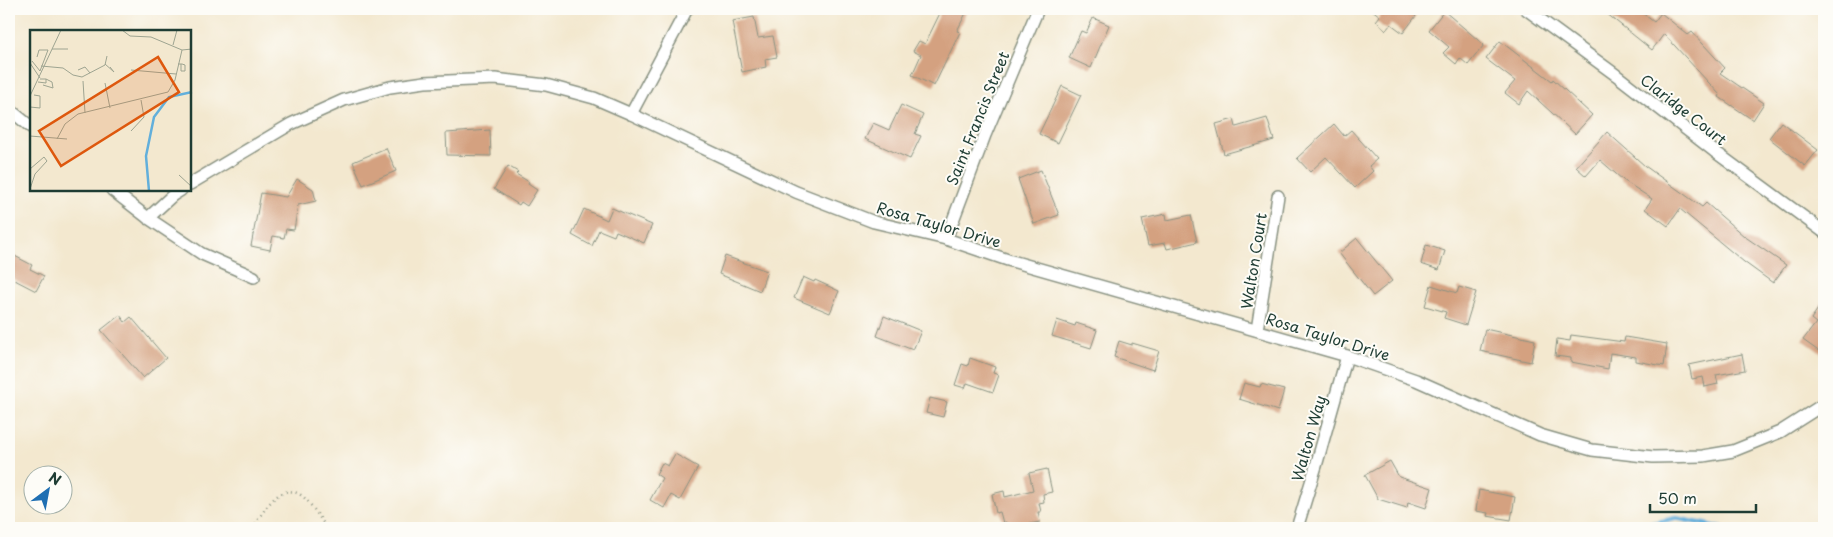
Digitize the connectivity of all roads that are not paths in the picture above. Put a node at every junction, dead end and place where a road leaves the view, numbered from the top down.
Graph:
1 (687, 9) edge
2 (1038, 9) edge
3 (1526, 9) edge
4 (9, 109) edge
5 (632, 114) junction
6 (30, 126) edge
7 (191, 183) edge
8 (113, 191) edge
9 (179, 191) edge
10 (1278, 196) dead end
11 (148, 218) junction
12 (1824, 232) edge
13 (946, 239) junction
14 (254, 278) dead end
15 (1257, 330) junction
16 (1347, 356) junction
17 (1824, 404) edge
18 (1297, 528) edge

1 - 5 street
2 - 13 street, Saint Francis Street
3 - 12 street, Claridge Court
4 - 6 street
5 - 7 street, Rosa Taylor Drive
5 - 13 street, Rosa Taylor Drive
8 - 11 street
9 - 11 street
10 - 15 street, Walton Court
11 - 14 street
13 - 15 street, Rosa Taylor Drive
15 - 16 street, Rosa Taylor Drive
16 - 17 street, Rosa Taylor Drive
16 - 18 street, Walton Way

